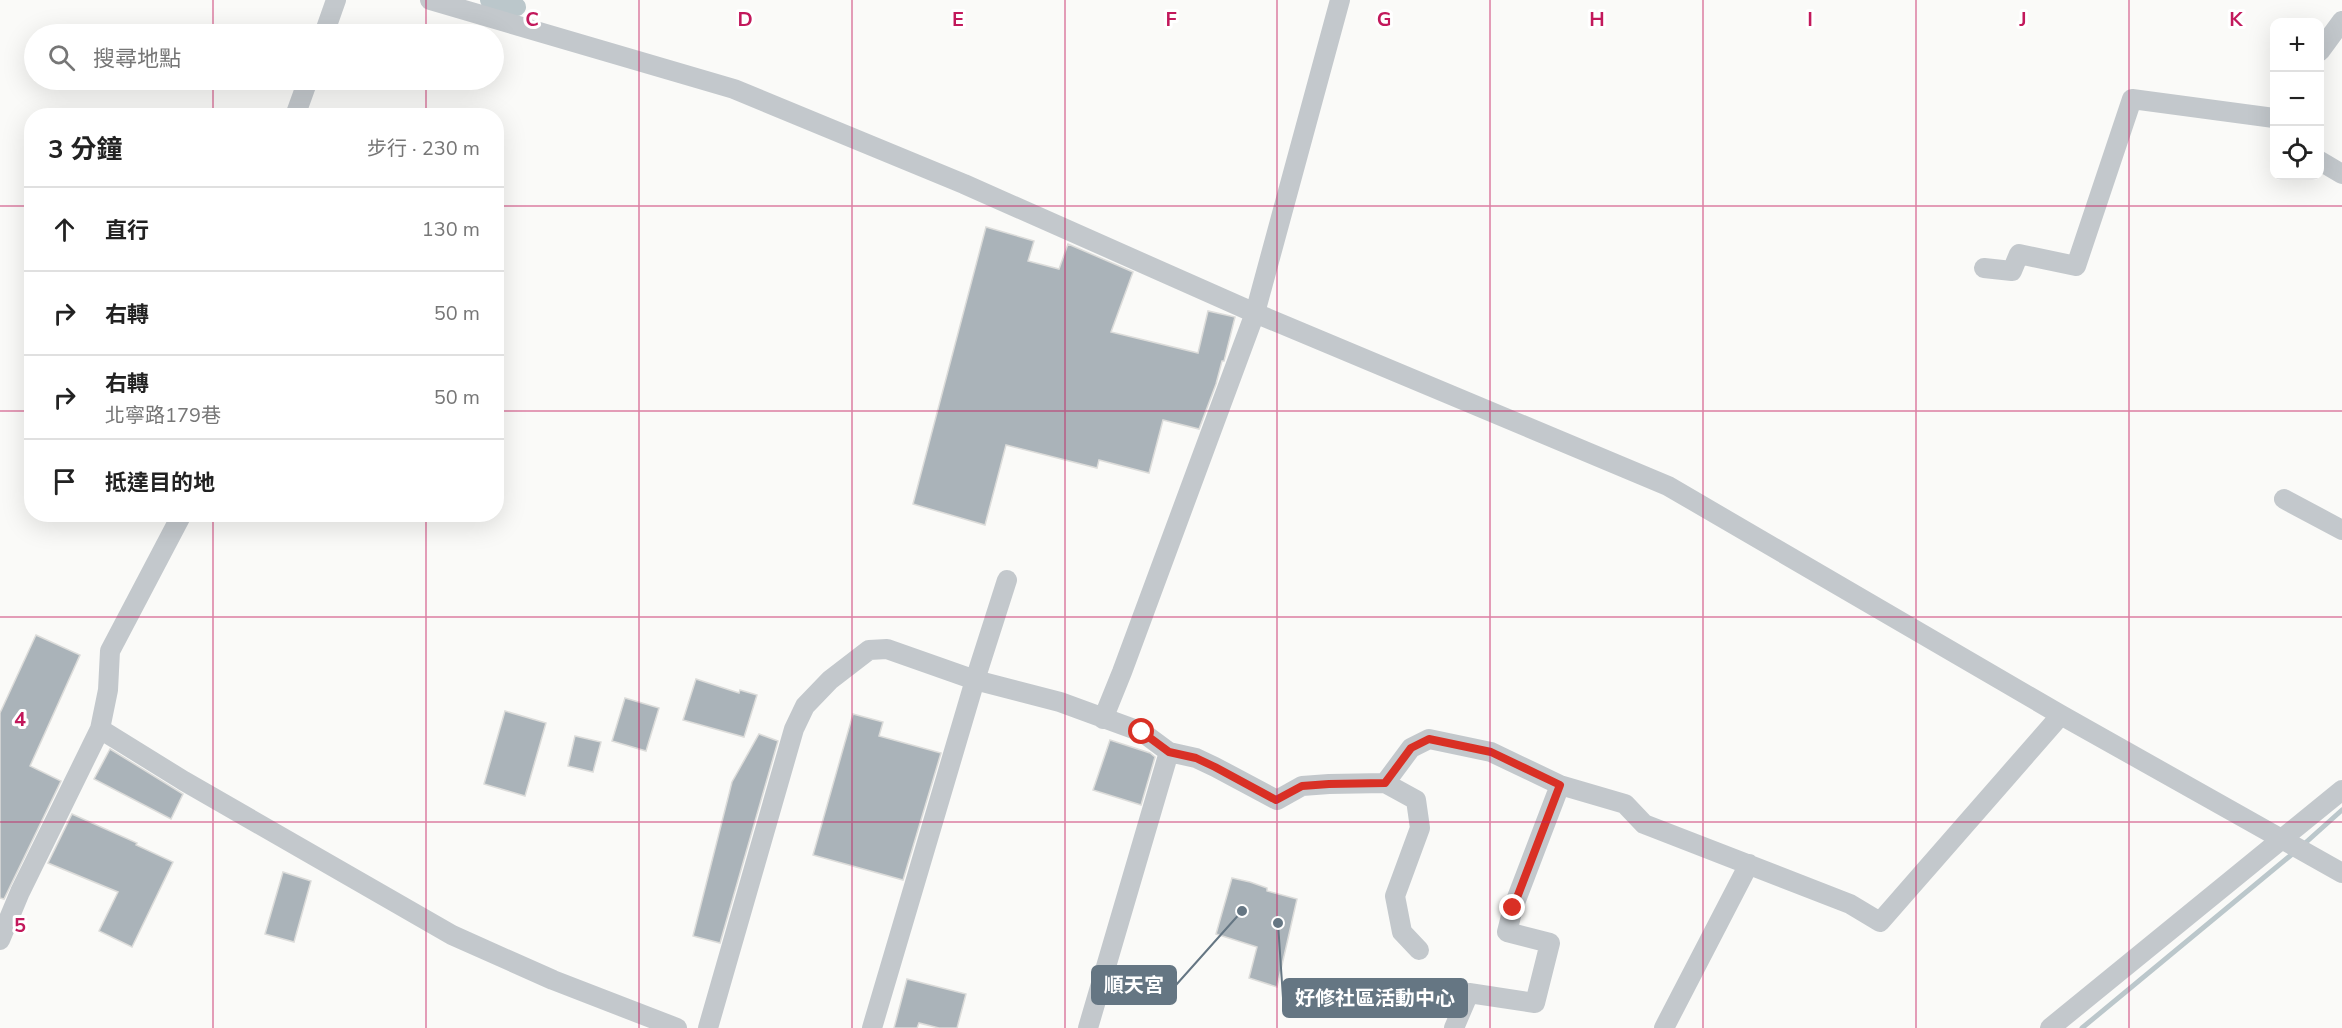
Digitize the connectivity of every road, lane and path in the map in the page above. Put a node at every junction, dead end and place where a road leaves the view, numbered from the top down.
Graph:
1 (336, 0) edge
2 (430, 0) edge
3 (1340, 0) edge
4 (2342, 21) edge
5 (328, 24) edge
6 (2324, 44) edge
7 (304, 90) edge
8 (298, 108) edge
9 (2270, 117) edge
10 (2324, 164) edge
11 (2342, 174) edge
12 (1984, 268) dead end
13 (1255, 313) junction
14 (2284, 499) dead end
15 (178, 522) edge
16 (2342, 530) edge
17 (1007, 580) dead end
18 (975, 680) junction
19 (2061, 715) junction
20 (1103, 719) junction
21 (100, 729) junction
22 (1169, 752) junction
23 (1385, 783) junction
24 (1560, 785) junction
25 (2342, 790) edge
26 (2293, 846) junction
27 (1749, 864) junction
28 (2342, 873) edge
29 (0, 940) edge
30 (1419, 950) dead end
31 (677, 1028) edge
32 (708, 1028) edge
33 (873, 1028) edge
34 (1088, 1028) edge
35 (1454, 1028) edge
36 (1664, 1028) edge
37 (2050, 1028) edge

1 - 5 street
2 - 13 street
3 - 13 street
4 - 6 street
7 - 8 street
9 - 12 street
10 - 11 street
13 - 19 street
13 - 20 street
14 - 16 street
15 - 21 street
17 - 18 street
18 - 20 street
18 - 32 street
18 - 33 street
19 - 26 street
19 - 27 street
20 - 22 street
21 - 29 street
21 - 31 street
22 - 23 street
22 - 34 street
23 - 24 street
23 - 30 street
24 - 27 street
24 - 35 street
25 - 26 street
26 - 28 street
26 - 37 street
27 - 36 street

